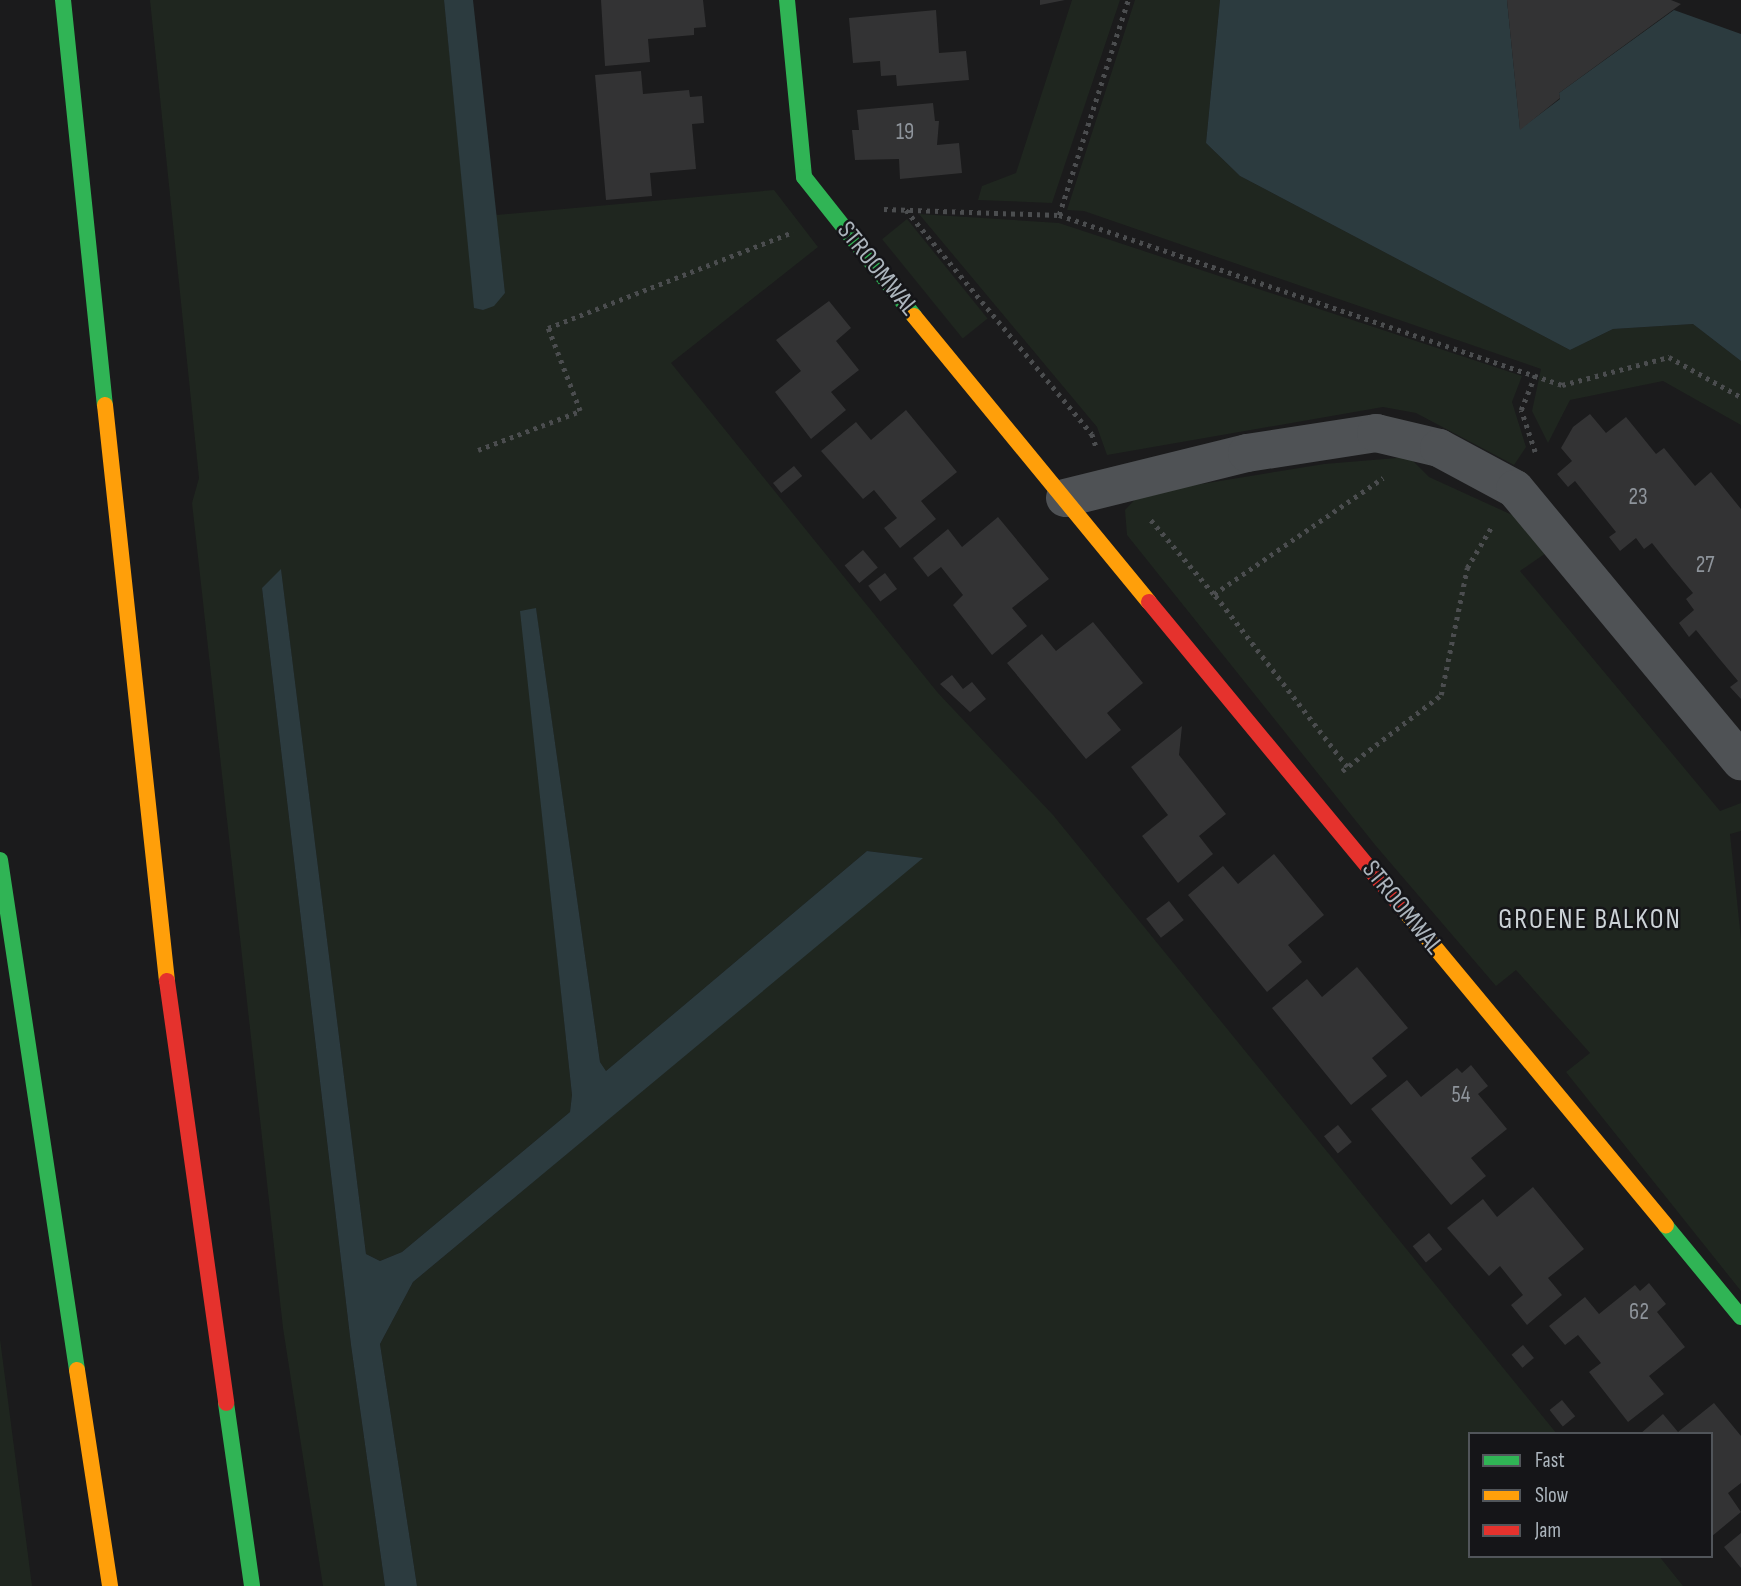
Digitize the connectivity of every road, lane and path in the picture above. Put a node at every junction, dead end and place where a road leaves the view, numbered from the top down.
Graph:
1 (63, 0) edge
2 (787, 0) edge
3 (1128, 0) edge
4 (827, 207) junction
5 (1059, 215) junction
6 (1535, 375) junction
7 (1741, 397) edge
8 (1524, 402) dead end
9 (1430, 445) junction
10 (478, 450) dead end
11 (1121, 484) junction
12 (1065, 498) junction
13 (1495, 520) dead end
14 (1214, 594) junction
15 (1741, 761) edge
16 (1348, 767) junction
17 (1311, 796) junction
18 (0, 860) edge
19 (1741, 1317) edge
20 (110, 1586) edge
21 (252, 1586) edge

1 - 21 main road
2 - 4 main road, STROOMWAL
3 - 5 path
4 - 10 path
4 - 12 main road, STROOMWAL
5 - 6 path
5 - 11 path
6 - 7 path
6 - 8 path
9 - 11 street
9 - 14 path
9 - 15 street
11 - 12 street
11 - 14 path
12 - 17 main road, STROOMWAL
13 - 16 path
14 - 16 path
16 - 17 path
17 - 19 main road, STROOMWAL
18 - 20 main road

